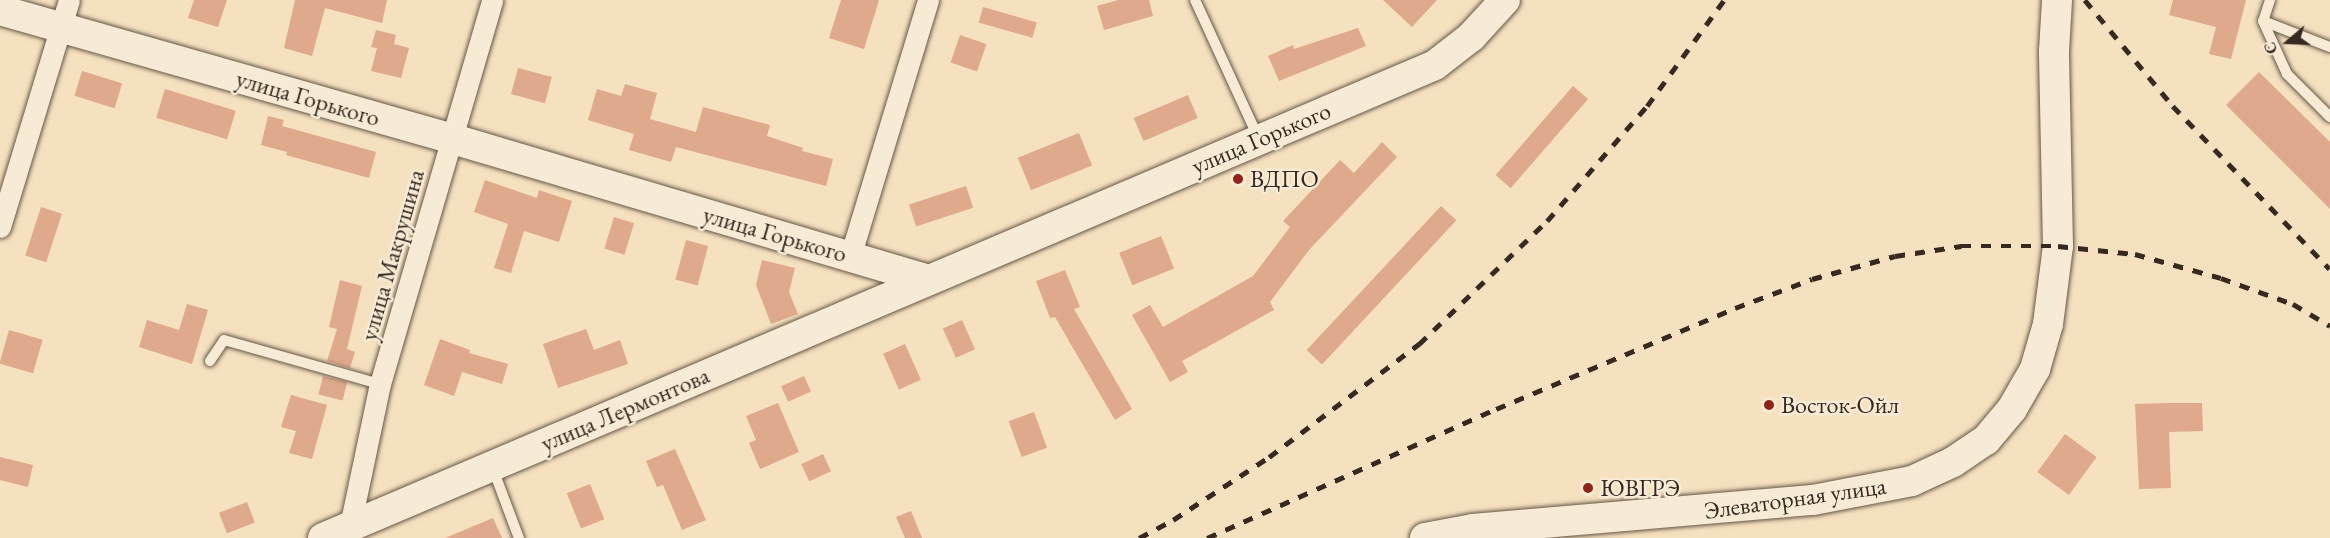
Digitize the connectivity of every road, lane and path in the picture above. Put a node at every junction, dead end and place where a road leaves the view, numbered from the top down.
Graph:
1 (492, 0) edge
2 (928, 0) edge
3 (1195, 0) edge
4 (1505, 0) edge
5 (2057, 0) edge
6 (2270, 0) edge
7 (0, 10) edge
8 (65, 13) edge
9 (2263, 21) junction
10 (2330, 47) edge
11 (2330, 117) edge
12 (453, 139) junction
13 (1259, 140) junction
14 (0, 227) edge
15 (850, 257) junction
16 (928, 280) junction
17 (210, 361) dead end
18 (380, 384) junction
19 (492, 466) junction
20 (350, 526) junction
21 (323, 538) edge
22 (519, 538) edge
23 (1425, 538) edge

1 - 12 street, улица Макрушина
2 - 15 street
3 - 13 lane
4 - 13 main road, улица Горького
5 - 23 main road, Элеваторная улица
6 - 9 lane
7 - 8 main road, улица Горького
8 - 12 main road, улица Горького
8 - 14 street
9 - 10 lane
9 - 11 lane
12 - 15 main road, улица Горького
12 - 18 street, улица Макрушина
13 - 16 main road, улица Горького
15 - 16 main road, улица Горького
16 - 19 main road, улица Лермонтова
17 - 18 lane
18 - 20 street, улица Макрушина
19 - 20 main road, улица Лермонтова
19 - 22 lane
20 - 21 main road, улица Лермонтова

